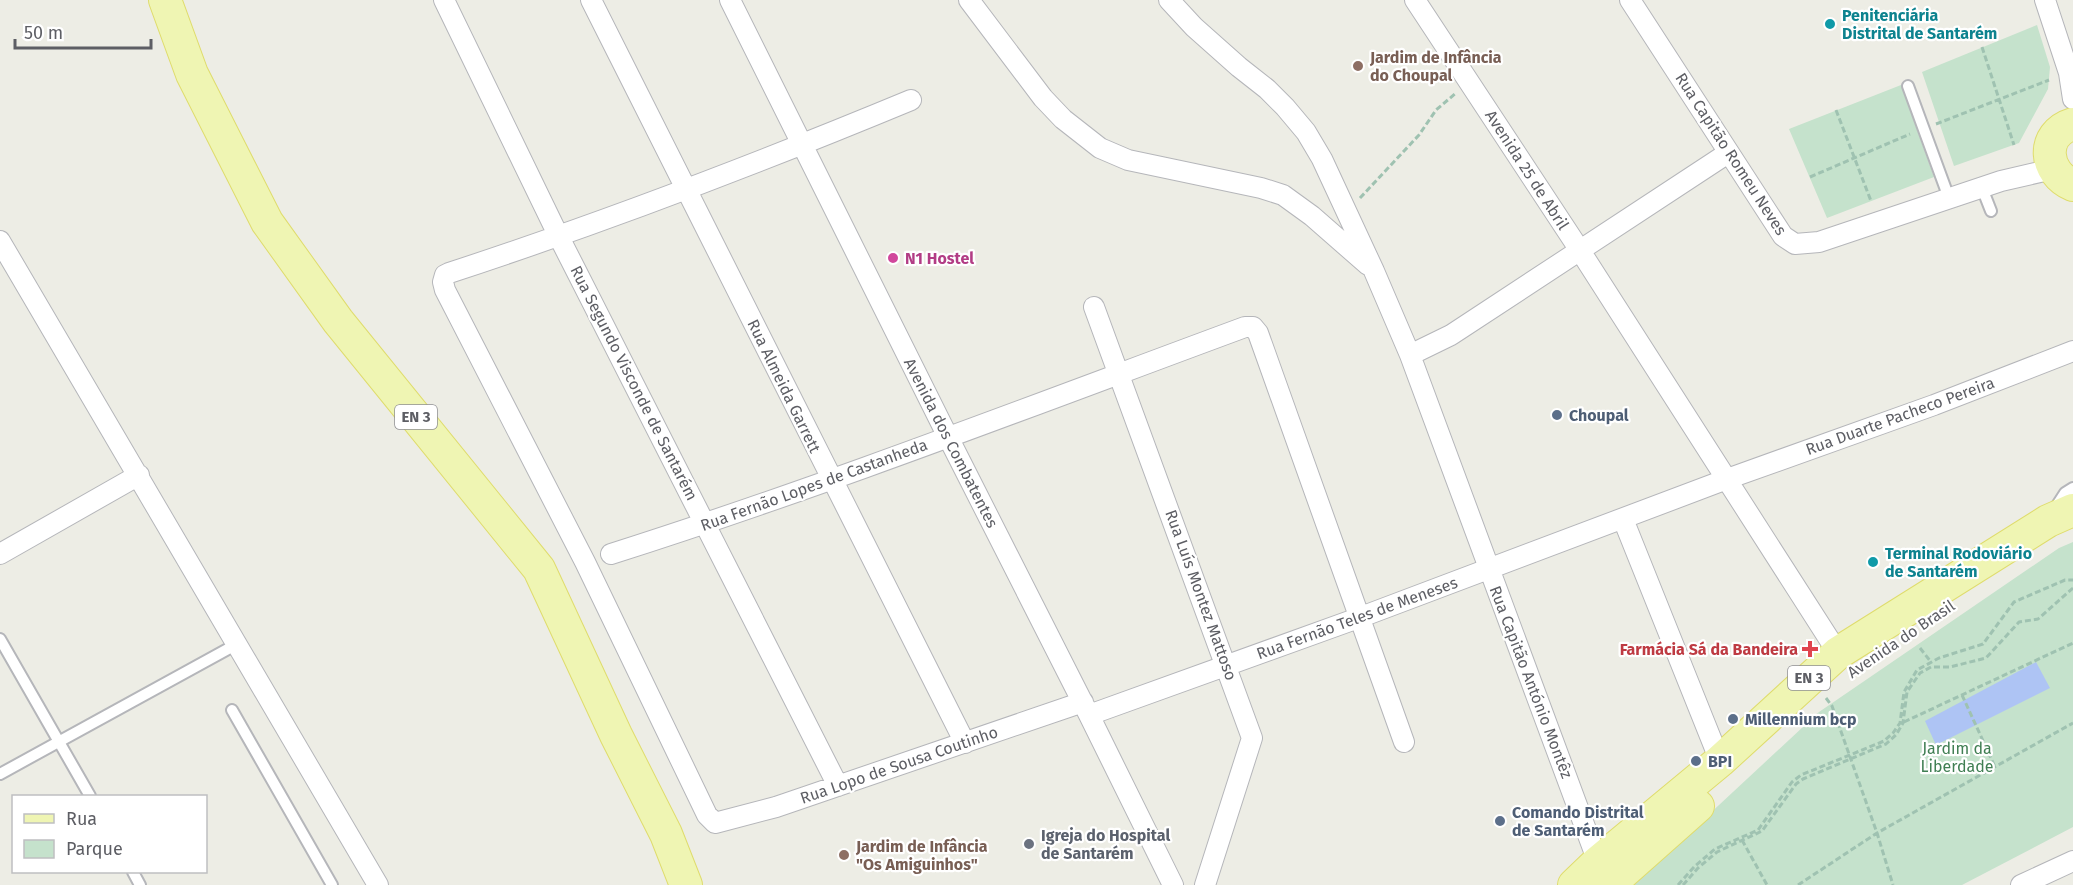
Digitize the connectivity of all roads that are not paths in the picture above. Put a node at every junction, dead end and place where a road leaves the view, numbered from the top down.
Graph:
1 (165, 0) edge
2 (444, 0) edge
3 (591, 0) edge
4 (730, 0) edge
5 (969, 0) edge
6 (1169, 0) edge
7 (1415, 0) edge
8 (1630, 0) edge
9 (2045, 0) edge
10 (1908, 86) dead end
11 (2073, 99) edge
12 (911, 100) dead end
13 (2073, 124) edge
14 (803, 144) junction
15 (1728, 153) junction
16 (2063, 177) edge
17 (1982, 188) junction
18 (687, 189) junction
19 (1949, 198) junction
20 (1991, 211) dead end
21 (559, 237) junction
22 (0, 241) edge
23 (1579, 249) junction
24 (1374, 271) junction
25 (1094, 307) dead end
26 (2073, 351) edge
27 (1410, 355) junction
28 (1119, 374) junction
29 (948, 437) junction
30 (139, 475) junction
31 (831, 479) junction
32 (1727, 479) junction
33 (2073, 488) edge
34 (1623, 519) junction
35 (2064, 522) edge
36 (706, 524) junction
37 (0, 554) edge
38 (611, 554) dead end
39 (1488, 570) junction
40 (1361, 617) junction
41 (0, 639) edge
42 (237, 644) junction
43 (1838, 653) junction
44 (1227, 666) junction
45 (1086, 708) junction
46 (232, 710) dead end
47 (59, 742) junction
48 (1404, 742) dead end
49 (964, 743) junction
50 (1720, 761) junction
51 (0, 774) edge
52 (838, 786) junction
53 (89, 795) edge
54 (666, 834) junction
55 (2073, 861) edge
56 (1604, 873) edge
57 (332, 885) edge
58 (377, 885) edge
59 (686, 885) edge
60 (701, 885) edge
61 (1173, 885) edge
62 (1205, 885) edge
63 (1574, 885) edge
64 (2021, 885) edge

1 - 54 main road, EN 3
2 - 21 street, Rua Segundo Visconde de Santarém
3 - 18 street, Rua Almeida Garrett
4 - 14 street, Avenida dos Combatentes
5 - 24 street
6 - 24 street, Rua Capitão António Montêz
7 - 23 street, Avenida 25 de Abril
8 - 15 street, Rua Capitão Romeu Neves
9 - 11 street
10 - 19 lane
12 - 14 street
13 - 16 main road
14 - 18 street
14 - 29 street, Avenida dos Combatentes
15 - 19 street, Rua Capitão Romeu Neves
15 - 23 street
16 - 17 street, Rua Capitão Romeu Neves
17 - 19 street, Rua Capitão Romeu Neves
17 - 20 lane
18 - 21 street
18 - 31 street, Rua Almeida Garrett
21 - 36 street, Rua Segundo Visconde de Santarém
21 - 52 street, Rua Lopo de Sousa Coutinho
22 - 30 street
23 - 27 street
23 - 32 street, Avenida 25 de Abril
24 - 27 street, Rua Capitão António Montêz
25 - 28 street, Rua Luís Montez Mattoso
26 - 32 street, Rua Duarte Pacheco Pereira
27 - 39 street, Rua Capitão António Montêz
28 - 29 street, Rua Fernão Lopes de Castanheda
28 - 40 street, Rua Fernão Lopes de Castanheda
28 - 44 street, Rua Luís Montez Mattoso
29 - 31 street, Rua Fernão Lopes de Castanheda
29 - 45 street, Avenida dos Combatentes
30 - 37 street
30 - 42 street
31 - 36 street, Rua Fernão Lopes de Castanheda
31 - 49 street, Rua Almeida Garrett
32 - 34 street, Rua Duarte Pacheco Pereira
32 - 43 street, Avenida 25 de Abril
33 - 35 lane
34 - 39 street, Rua Fernão Teles de Meneses
34 - 50 street
35 - 43 main road, Avenida do Brasil / EN 3
35 - 56 main road, Avenida do Brasil / EN 3
36 - 38 street, Rua Fernão Lopes de Castanheda
36 - 52 street, Rua Segundo Visconde de Santarém
39 - 40 street, Rua Fernão Teles de Meneses
39 - 56 street, Rua Capitão António Montêz
40 - 44 street, Rua Fernão Teles de Meneses
40 - 48 street
41 - 47 lane
42 - 47 lane
42 - 58 street
43 - 50 main road, Avenida do Brasil / EN 3
44 - 45 street, Rua Fernão Teles de Meneses
44 - 62 street, Rua Luís Montez Mattoso
45 - 49 street, Rua Lopo de Sousa Coutinho
45 - 61 street, Avenida dos Combatentes
46 - 57 lane
47 - 51 lane
47 - 53 lane
49 - 52 street, Rua Lopo de Sousa Coutinho
50 - 56 main road, Avenida do Brasil / EN 3
54 - 59 main road, EN 3
54 - 60 main road, EN 3
55 - 64 street
56 - 63 main road, Avenida do Brasil / EN 3

